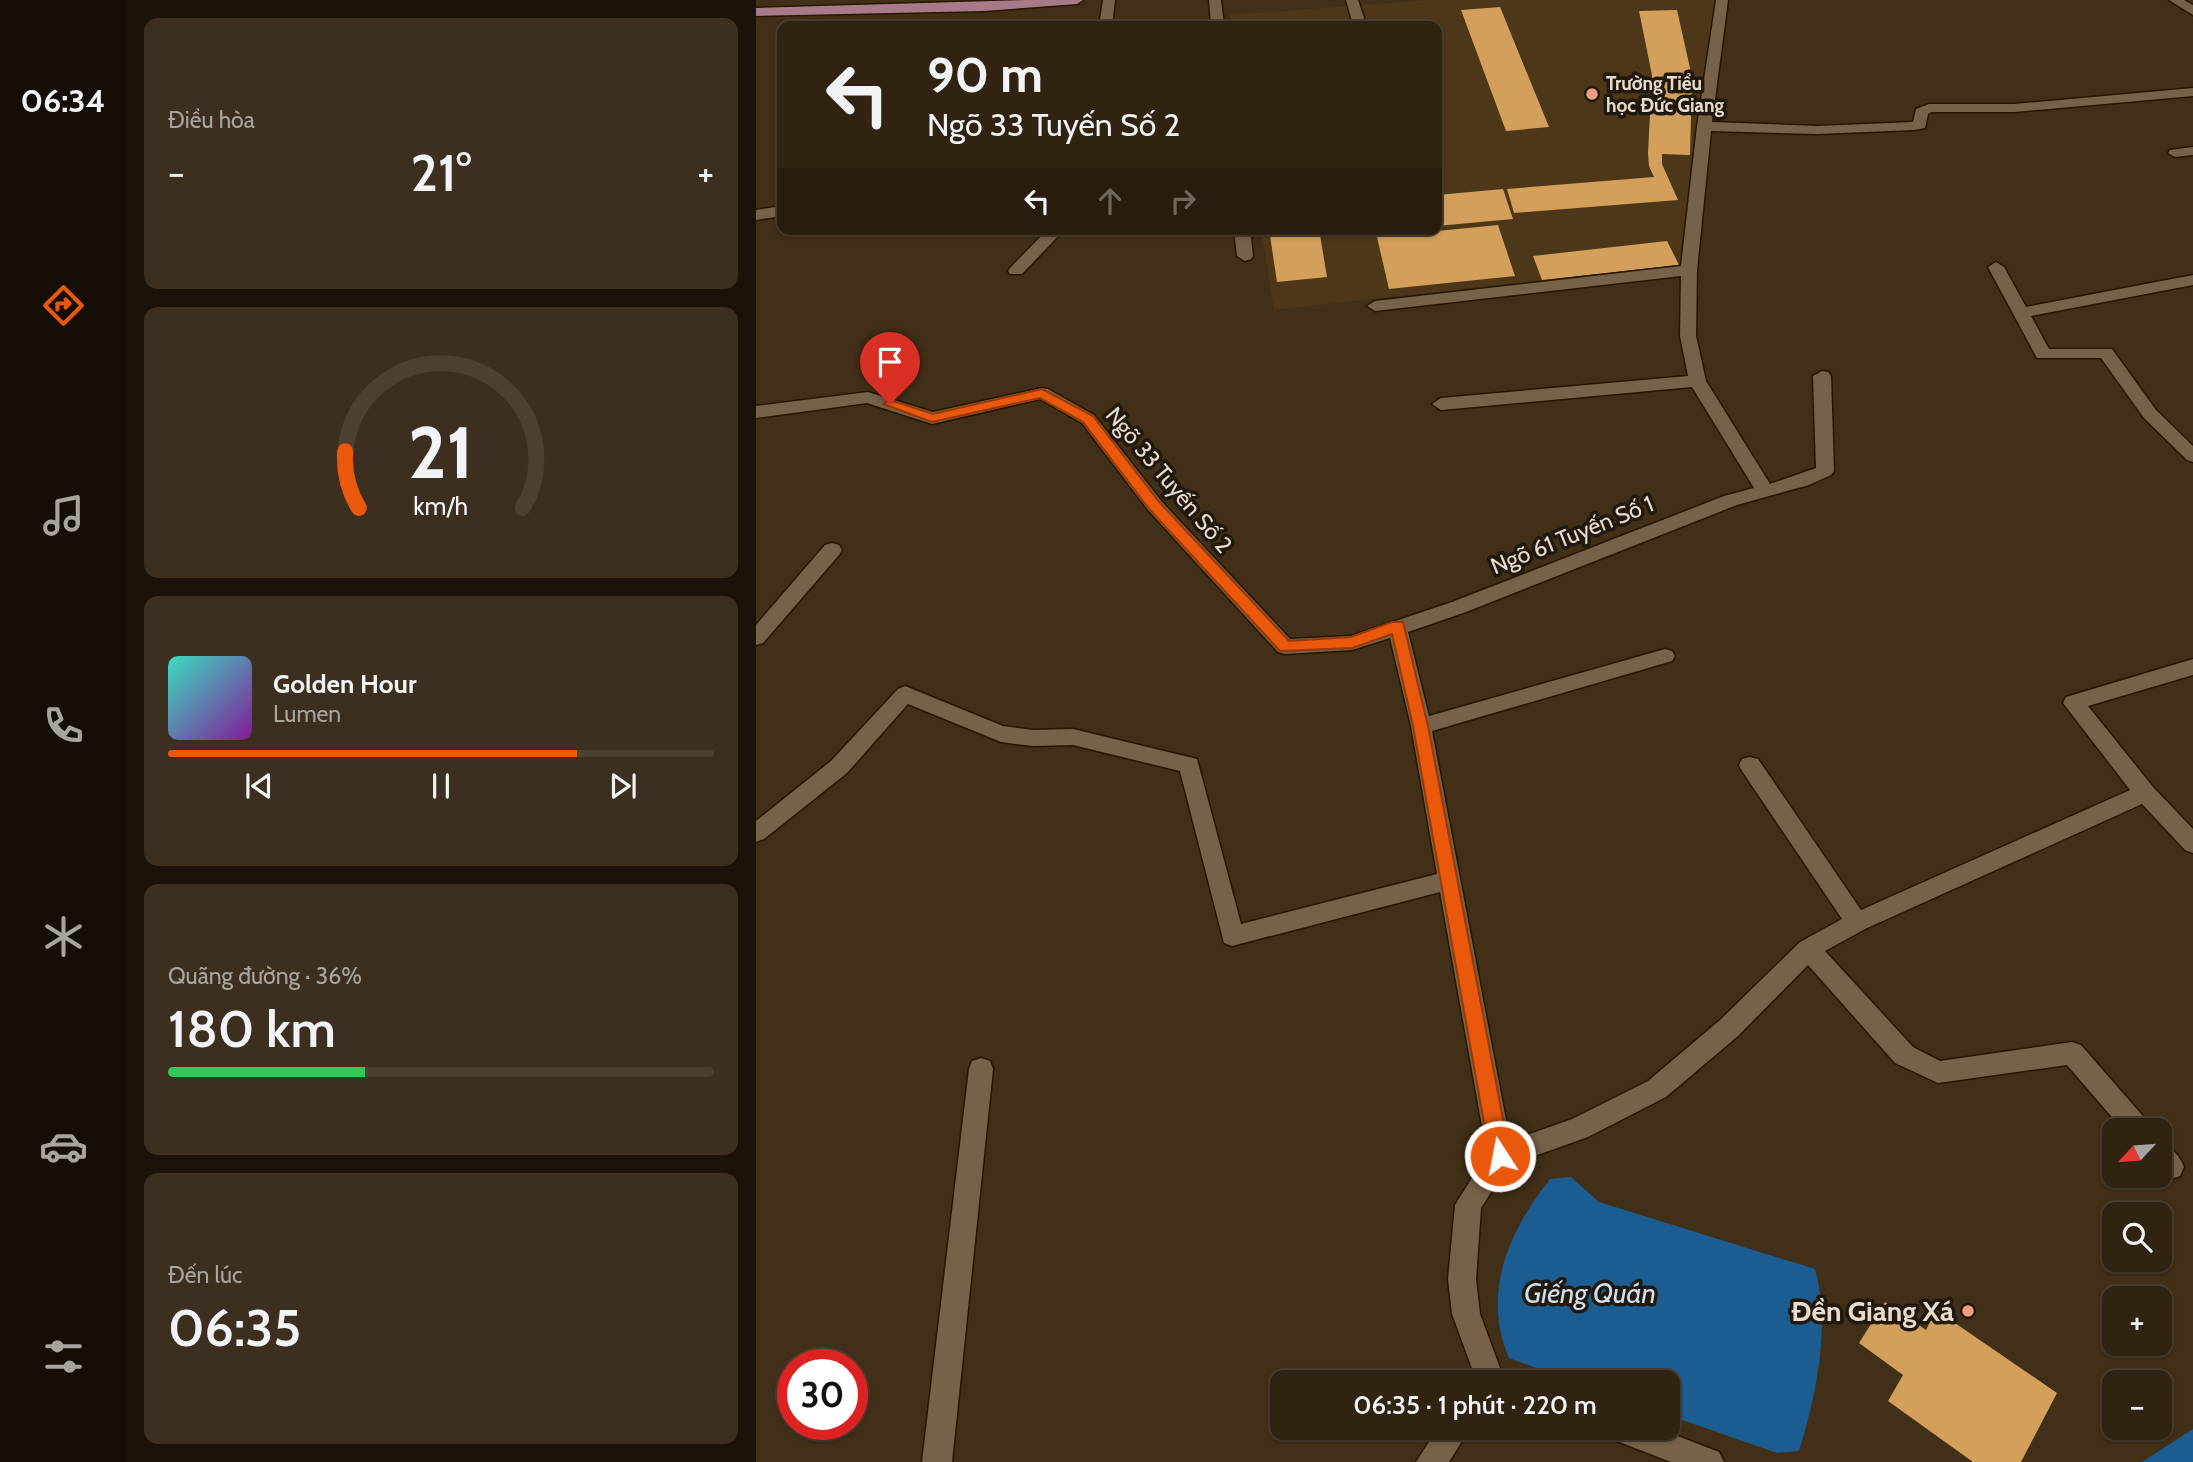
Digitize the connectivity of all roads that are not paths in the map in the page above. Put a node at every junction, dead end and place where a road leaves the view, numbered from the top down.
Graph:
1 (1077, 0) edge
2 (1109, 0) edge
3 (1215, 0) edge
4 (1352, 0) edge
5 (1722, 0) edge
6 (2175, 0) edge
7 (2193, 11) edge
8 (756, 12) edge
9 (1357, 18) dead end
10 (1107, 21) edge
11 (1217, 21) edge
12 (2193, 92) edge
13 (1704, 126) junction
14 (2193, 151) edge
15 (2175, 153) dead end
16 (777, 212) edge
17 (756, 215) edge
18 (1051, 235) edge
19 (1243, 235) edge
20 (1245, 256) dead end
21 (1996, 267) dead end
22 (1689, 270) junction
23 (1016, 271) dead end
24 (2193, 280) edge
25 (1375, 306) dead end
26 (2021, 313) junction
27 (1822, 376) dead end
28 (1697, 381) junction
29 (1441, 404) dead end
30 (756, 412) edge
31 (2193, 456) edge
32 (1765, 491) junction
33 (832, 550) dead end
34 (1397, 625) junction
35 (756, 638) edge
36 (1665, 656) dead end
37 (2193, 667) edge
38 (1420, 726) junction
39 (1750, 765) dead end
40 (2145, 793) junction
41 (756, 833) edge
42 (2193, 844) edge
43 (1449, 880) junction
44 (1857, 922) junction
45 (1808, 949) junction
46 (981, 1069) dead end
47 (2129, 1118) edge
48 (1500, 1156) junction
49 (1489, 1370) edge
50 (1447, 1440) edge
51 (1651, 1440) edge
52 (937, 1462) edge
53 (1431, 1462) edge
54 (1709, 1462) edge

1 - 8 main road
2 - 10 street
3 - 11 street
4 - 9 street
5 - 13 street
6 - 7 street
12 - 13 street
13 - 22 street
14 - 15 street
16 - 17 street
18 - 23 street
19 - 20 street
21 - 26 street
22 - 25 street
22 - 28 street
24 - 26 street
26 - 31 street
27 - 32 street, Ngõ 61 Tuyến Số 1
28 - 29 street
28 - 32 street
30 - 34 street, Ngõ 33 Tuyến Số 2
32 - 34 street, Ngõ 61 Tuyến Số 1
33 - 35 street
34 - 38 street
36 - 38 street
37 - 40 street
38 - 43 street
39 - 44 street
40 - 42 street
40 - 44 street
41 - 43 street
43 - 48 street
44 - 45 street
45 - 47 street
45 - 48 street
46 - 52 street
48 - 49 street
50 - 53 street
51 - 54 street

